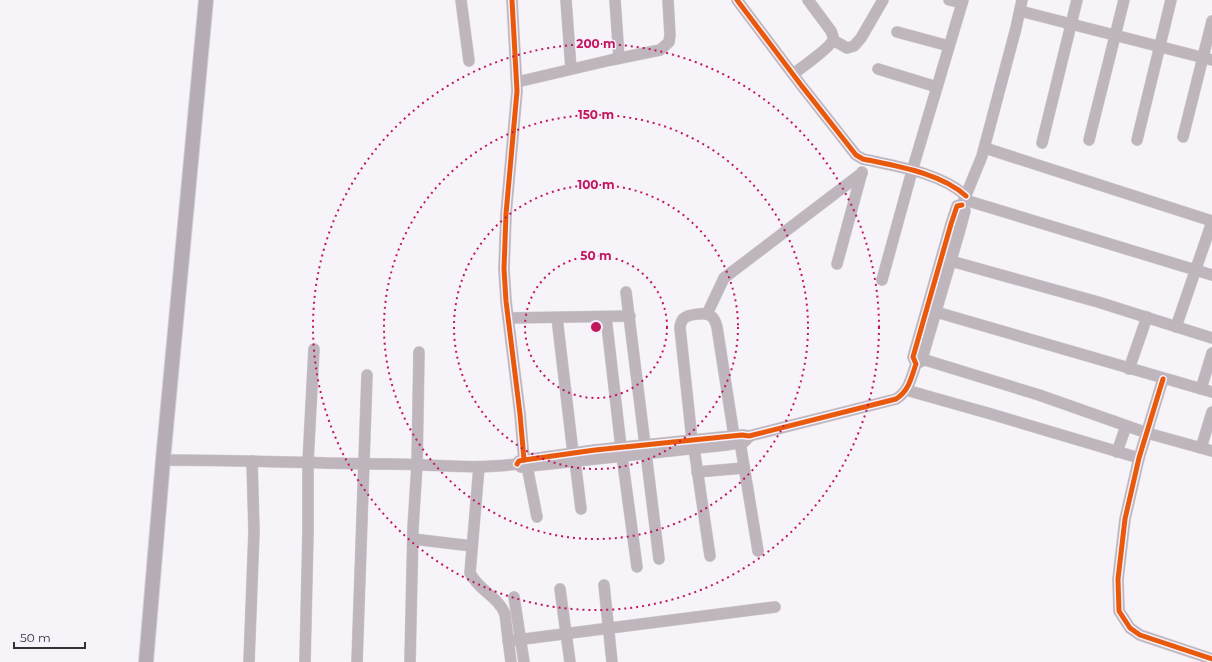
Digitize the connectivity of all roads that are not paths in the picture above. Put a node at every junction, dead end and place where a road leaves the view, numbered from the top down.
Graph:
1 (207, 0) edge
2 (461, 0) edge
3 (512, 0) edge
4 (566, 0) edge
5 (615, 0) edge
6 (668, 0) edge
7 (737, 0) edge
8 (808, 0) edge
9 (949, 0) edge
10 (1077, 0) edge
11 (1124, 0) edge
12 (1171, 0) edge
13 (880, 1) edge
14 (962, 2) edge
15 (1021, 6) edge
16 (1212, 21) edge
17 (1071, 24) junction
18 (897, 32) dead end
19 (1115, 36) junction
20 (833, 40) junction
21 (949, 46) junction
22 (1160, 47) junction
23 (619, 58) junction
24 (1207, 59) edge
25 (469, 61) dead end
26 (571, 69) junction
27 (878, 69) dead end
28 (793, 74) junction
29 (517, 82) junction
30 (937, 87) junction
31 (1183, 137) dead end
32 (1089, 140) dead end
33 (1137, 140) dead end
34 (1042, 143) dead end
35 (984, 148) junction
36 (866, 160) junction
37 (912, 171) junction
38 (862, 173) junction
39 (964, 200) junction
40 (1212, 221) edge
41 (951, 261) junction
42 (837, 264) dead end
43 (1196, 270) junction
44 (1212, 275) edge
45 (882, 280) dead end
46 (626, 292) dead end
47 (936, 312) junction
48 (707, 314) junction
49 (630, 316) junction
50 (606, 317) junction
51 (508, 318) junction
52 (557, 318) junction
53 (1146, 318) junction
54 (1176, 326) junction
55 (1212, 338) edge
56 (314, 349) dead end
57 (419, 352) dead end
58 (1212, 353) edge
59 (919, 361) junction
60 (1129, 369) junction
61 (367, 375) dead end
62 (1163, 379) junction
63 (1201, 389) junction
64 (906, 390) junction
65 (1212, 392) edge
66 (1212, 412) edge
67 (1126, 426) junction
68 (1147, 433) junction
69 (737, 439) junction
70 (693, 444) junction
71 (645, 449) junction
72 (1207, 449) edge
73 (621, 452) junction
74 (1117, 452) junction
75 (574, 457) junction
76 (1139, 458) junction
77 (163, 460) junction
78 (252, 461) junction
79 (308, 462) junction
80 (523, 463) junction
81 (363, 464) junction
82 (417, 465) junction
83 (479, 467) junction
84 (744, 468) junction
85 (697, 472) junction
86 (581, 509) dead end
87 (537, 516) dead end
88 (413, 539) junction
89 (472, 546) junction
90 (758, 551) dead end
91 (710, 556) dead end
92 (660, 559) dead end
93 (637, 567) dead end
94 (604, 585) dead end
95 (560, 589) dead end
96 (514, 597) dead end
97 (775, 607) dead end
98 (608, 629) junction
99 (566, 634) junction
100 (521, 640) junction
101 (508, 641) junction
102 (1212, 659) edge
103 (146, 662) edge
104 (249, 662) edge
105 (305, 662) edge
106 (357, 662) edge
107 (410, 662) edge
108 (511, 662) edge
109 (524, 662) edge
110 (570, 662) edge
111 (612, 662) edge

1 - 77 main road
2 - 25 street
3 - 29 street
4 - 26 street
5 - 23 street
6 - 23 street
7 - 28 street
8 - 20 street
9 - 14 street
10 - 17 street
11 - 19 street
12 - 22 street
13 - 20 street
14 - 21 street
15 - 17 street
15 - 35 street
16 - 24 street
17 - 19 street
17 - 34 street
18 - 21 street
19 - 22 street
19 - 32 street
20 - 28 street
21 - 30 street
22 - 24 street
22 - 33 street
23 - 26 street
24 - 31 street
26 - 29 street
27 - 30 street
28 - 36 street
29 - 51 street
30 - 37 street
35 - 39 street
35 - 40 street
36 - 37 street
36 - 38 street
37 - 39 street
37 - 45 street
38 - 42 street
38 - 48 street
39 - 41 street
39 - 43 street
39 - 59 street
40 - 43 street
41 - 47 street
41 - 53 street
43 - 44 street
43 - 54 street
46 - 49 street
47 - 59 street
47 - 60 street
48 - 69 street
48 - 70 street
49 - 50 street
49 - 71 street
50 - 52 street
50 - 73 street
51 - 52 street
51 - 80 street
52 - 75 street
53 - 54 street
53 - 60 street
54 - 55 street
56 - 79 street
57 - 82 street
58 - 63 street
59 - 64 street
59 - 67 street
60 - 62 street
61 - 81 street
62 - 63 street
62 - 68 street
63 - 65 street
64 - 69 street
64 - 74 street
66 - 72 street
67 - 68 street
67 - 74 street
68 - 72 street
68 - 76 street
69 - 70 street
69 - 84 street
70 - 71 street
70 - 85 street
71 - 73 street
71 - 92 street
73 - 75 street
73 - 93 street
74 - 76 street
75 - 80 street
75 - 86 street
76 - 102 street
77 - 78 street
77 - 103 main road
78 - 79 street
78 - 104 street
79 - 81 street
79 - 105 street
80 - 83 street
80 - 87 street
81 - 82 street
81 - 106 street
82 - 83 street
82 - 88 street
83 - 89 street
84 - 85 street
84 - 90 street
85 - 91 street
88 - 89 street
88 - 107 street
89 - 101 street
94 - 98 street
95 - 99 street
96 - 100 street
97 - 98 street
98 - 99 street
98 - 111 street
99 - 100 street
99 - 110 street
100 - 101 street
100 - 109 street
101 - 108 street

